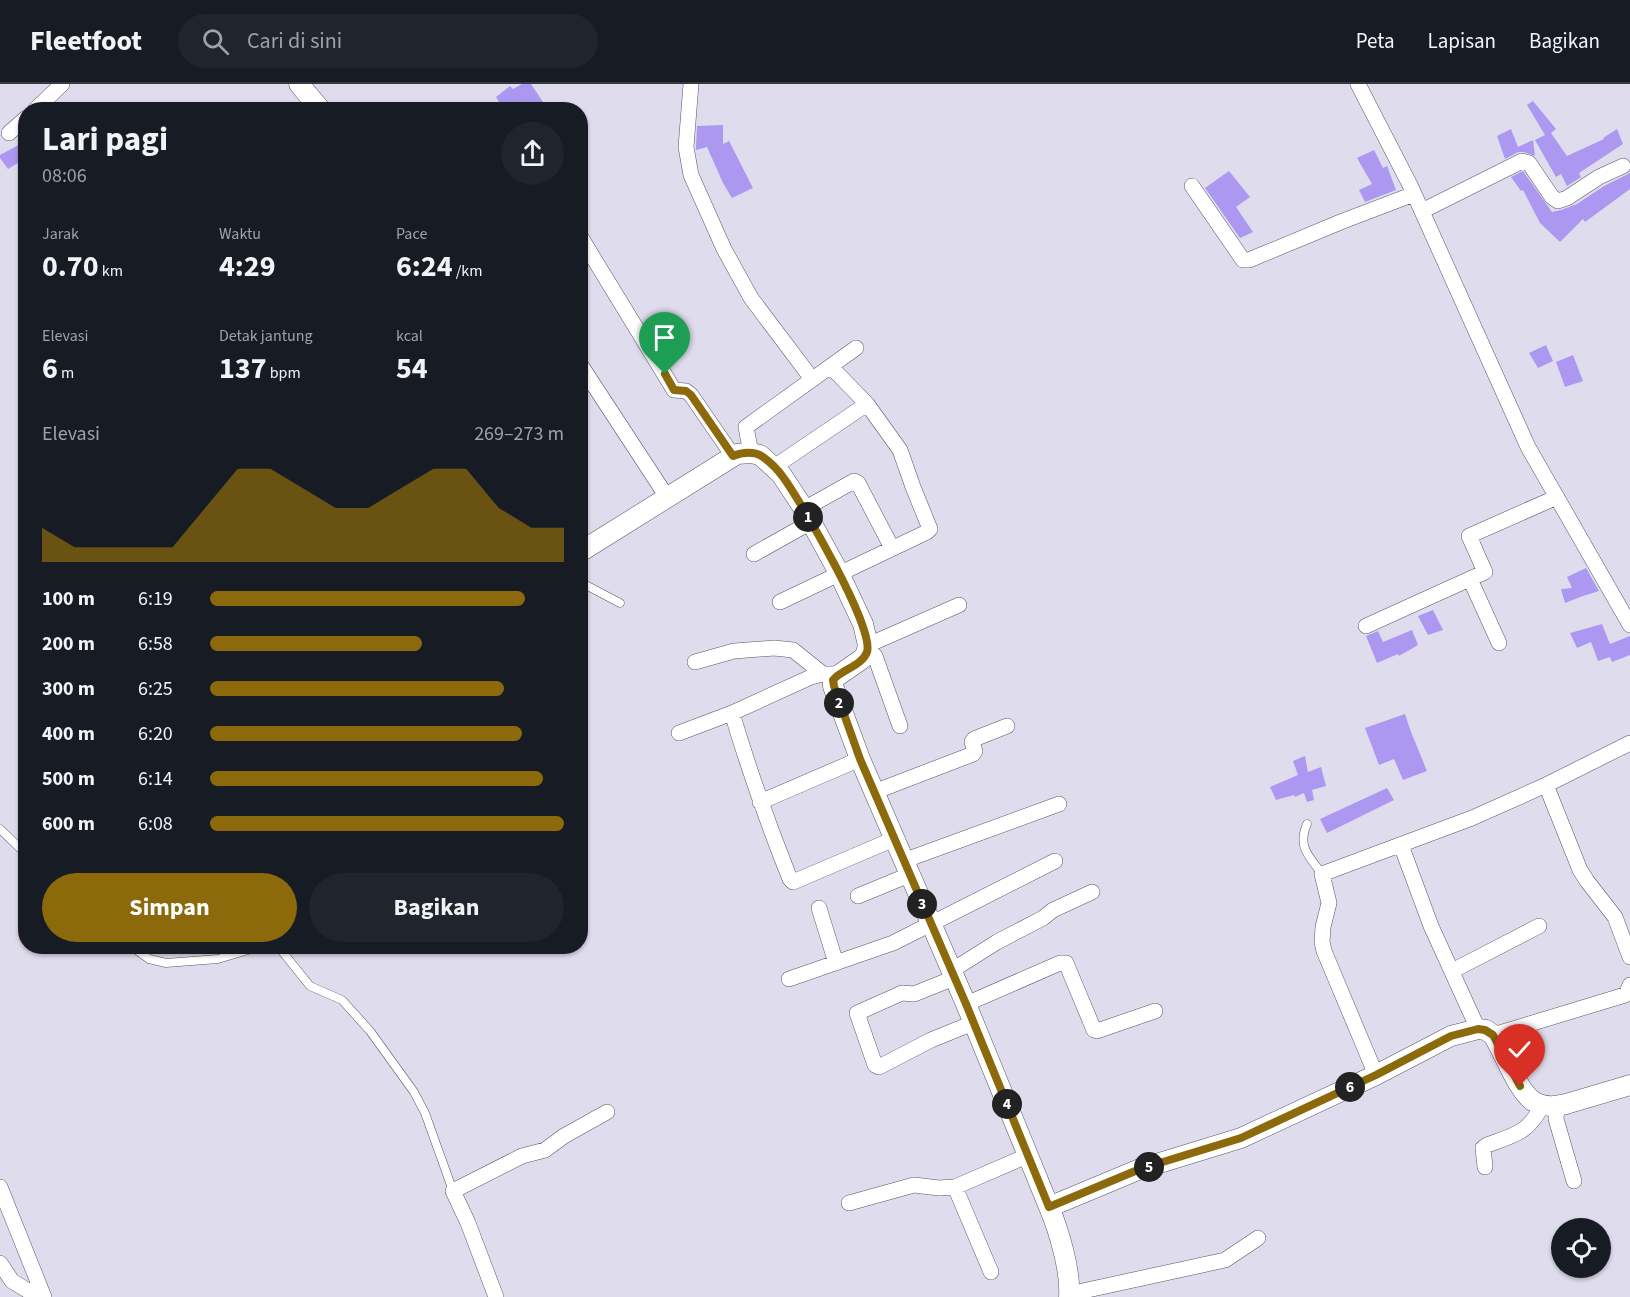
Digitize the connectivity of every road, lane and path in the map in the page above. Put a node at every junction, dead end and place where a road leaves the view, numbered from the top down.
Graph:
1 (62, 84) edge
2 (299, 84) edge
3 (691, 84) edge
4 (1358, 84) edge
5 (43, 102) edge
6 (314, 102) edge
7 (18, 125) edge
8 (9, 133) dead end
9 (1623, 166) dead end
10 (1192, 186) dead end
11 (1414, 194) junction
12 (1422, 211) junction
13 (588, 249) edge
14 (856, 348) dead end
15 (831, 367) junction
16 (812, 379) junction
17 (588, 389) edge
18 (867, 404) junction
19 (742, 454) junction
20 (774, 467) junction
21 (667, 496) junction
22 (1557, 497) junction
23 (808, 516) junction
24 (588, 547) edge
25 (892, 548) junction
26 (754, 554) dead end
27 (839, 573) junction
28 (1470, 579) junction
29 (588, 586) edge
30 (780, 602) dead end
31 (620, 603) dead end
32 (959, 605) dead end
33 (1630, 625) edge
34 (1366, 626) dead end
35 (1499, 644) dead end
36 (868, 648) junction
37 (695, 662) dead end
38 (831, 674) junction
39 (732, 713) junction
40 (900, 726) dead end
41 (1007, 726) dead end
42 (679, 733) dead end
43 (1630, 743) edge
44 (860, 759) junction
45 (1546, 785) junction
46 (874, 792) junction
47 (760, 802) junction
48 (1059, 804) dead end
49 (1307, 824) dead end
50 (0, 829) edge
51 (894, 839) junction
52 (1401, 845) junction
53 (18, 846) edge
54 (1055, 861) dead end
55 (906, 868) junction
56 (1322, 874) junction
57 (1092, 892) dead end
58 (858, 896) dead end
59 (819, 908) dead end
60 (931, 923) junction
61 (1539, 926) dead end
62 (142, 954) edge
63 (235, 954) edge
64 (284, 954) edge
65 (1630, 957) edge
66 (836, 963) junction
67 (1452, 971) junction
68 (953, 974) junction
69 (789, 979) dead end
70 (1630, 985) edge
71 (966, 1004) junction
72 (1155, 1011) dead end
73 (973, 1023) junction
74 (1485, 1032) junction
75 (1376, 1075) junction
76 (1630, 1085) edge
77 (1549, 1106) junction
78 (607, 1112) dead end
79 (1029, 1155) junction
80 (1485, 1167) dead end
81 (1574, 1181) dead end
82 (0, 1187) edge
83 (955, 1187) junction
84 (454, 1190) junction
85 (849, 1203) dead end
86 (1049, 1207) junction
87 (1258, 1238) dead end
88 (0, 1263) edge
89 (992, 1272) dead end
90 (1069, 1295) edge
91 (38, 1297) edge
92 (44, 1297) edge
93 (496, 1297) edge

1 - 5 street
2 - 6 street
3 - 16 street
4 - 11 street
7 - 8 street
9 - 12 street
10 - 11 street
11 - 12 street
12 - 22 street
13 - 19 street
14 - 15 street
15 - 16 street
15 - 18 street
16 - 19 street
17 - 21 street
18 - 20 street
18 - 25 street
19 - 20 street
19 - 21 street
20 - 23 street
21 - 24 street
22 - 28 street
22 - 33 street
23 - 25 street
23 - 26 street
23 - 27 street
25 - 27 street
27 - 30 street
27 - 36 street
28 - 34 street
28 - 35 street
29 - 31 lane
32 - 36 street
36 - 38 street
36 - 40 street
37 - 38 street
38 - 39 street
38 - 44 street
39 - 42 street
39 - 47 street
41 - 46 street
43 - 45 street
44 - 46 street
44 - 47 street
45 - 52 street
45 - 65 street
46 - 51 street
47 - 51 street
48 - 55 street
49 - 56 lane
50 - 53 lane
51 - 55 street
52 - 56 street
52 - 67 street
54 - 60 street
55 - 58 street
55 - 60 street
56 - 75 street
57 - 68 street
59 - 66 street
60 - 66 street
60 - 68 street
61 - 67 street
62 - 63 lane
64 - 84 lane
66 - 69 street
67 - 74 street
68 - 71 street
68 - 73 street
70 - 74 street
71 - 72 street
71 - 73 street
73 - 79 street
74 - 75 street
74 - 77 street
75 - 86 street
76 - 77 street
77 - 80 street
77 - 81 street
78 - 84 street
79 - 83 street
79 - 86 street
82 - 92 street
83 - 85 street
83 - 89 street
84 - 93 street
86 - 90 street
87 - 90 street
88 - 91 street

